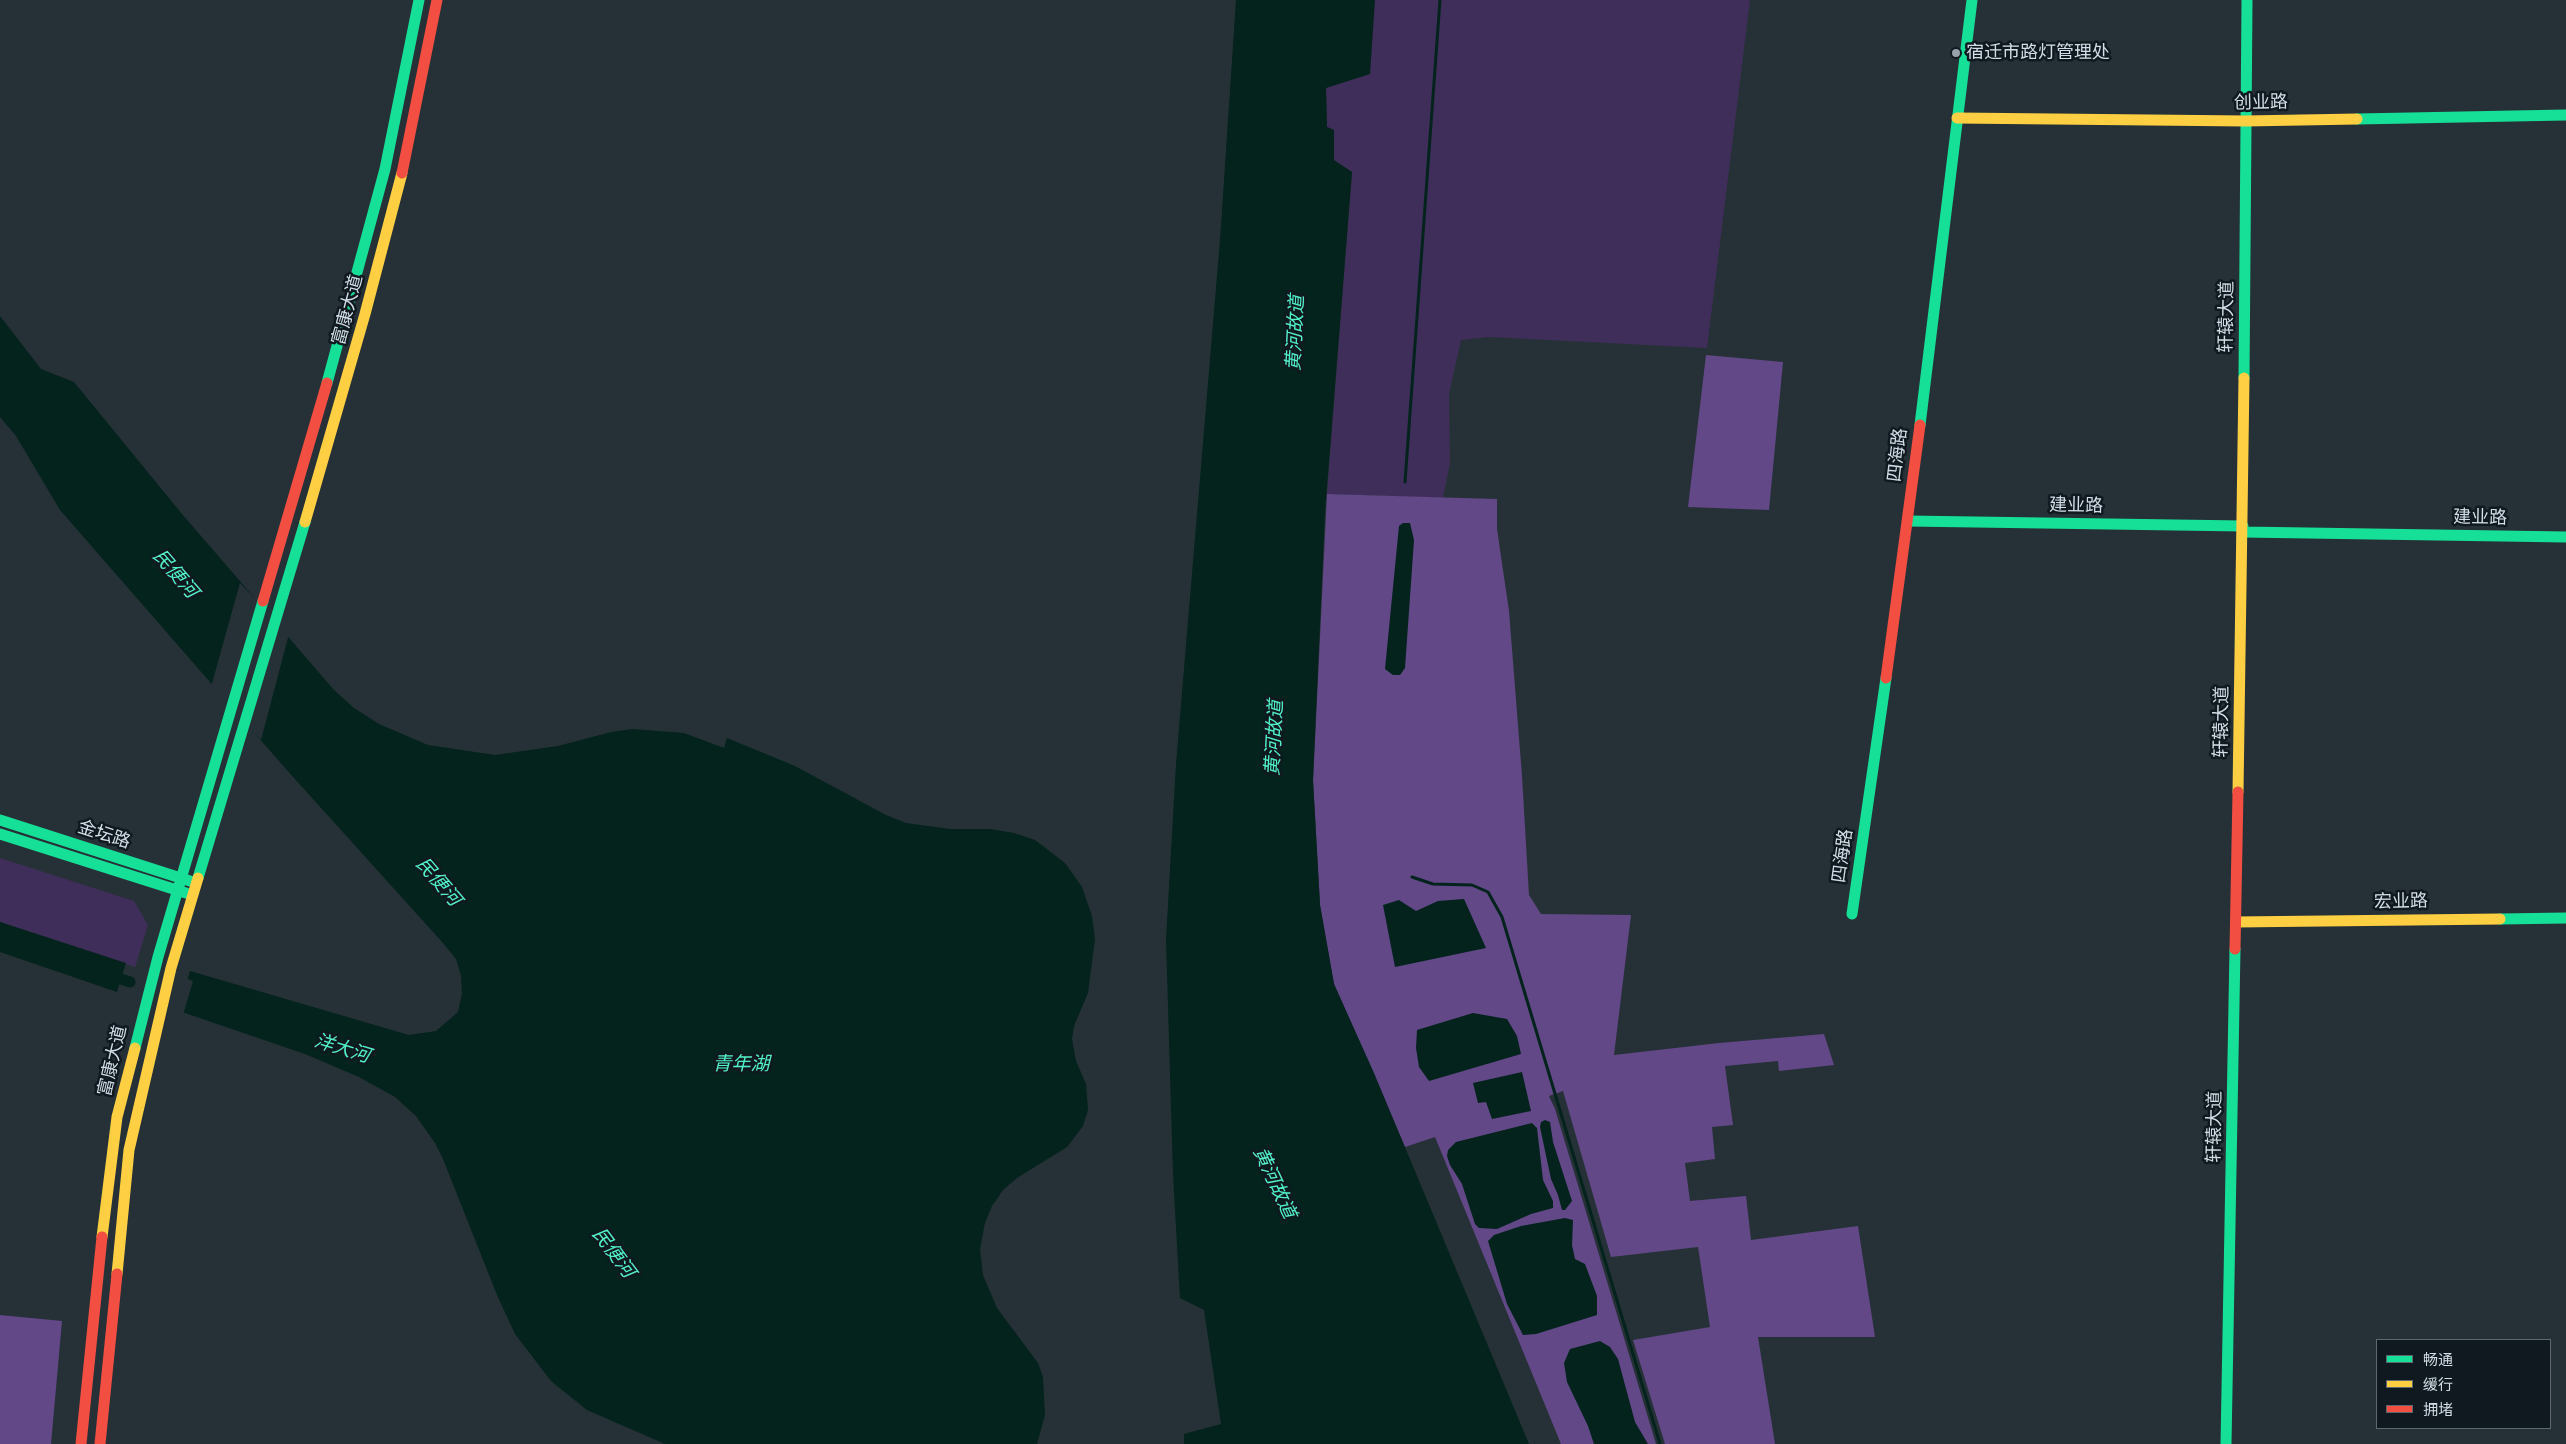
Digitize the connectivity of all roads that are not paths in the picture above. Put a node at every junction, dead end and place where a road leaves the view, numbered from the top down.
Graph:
1 (419, 0) edge
2 (437, 0) edge
3 (1972, 0) edge
4 (2247, 0) edge
5 (2566, 115) edge
6 (1957, 118) junction
7 (2246, 121) junction
8 (1908, 521) junction
9 (2243, 529) junction
10 (2566, 536) edge
11 (201, 811) junction
12 (217, 817) junction
13 (0, 820) edge
14 (0, 834) edge
15 (181, 878) junction
16 (197, 883) junction
17 (177, 890) junction
18 (193, 895) junction
19 (1852, 914) dead end
20 (2566, 918) edge
21 (2236, 922) junction
22 (81, 1444) edge
23 (100, 1444) edge
24 (2226, 1444) edge

1 - 11 street, 富康大道
2 - 12 street, 富康大道
3 - 6 street, 四海路
4 - 7 street, 轩辕大道
5 - 7 street, 创业路
6 - 7 street, 创业路
6 - 8 street, 四海路
7 - 9 street, 轩辕大道
8 - 9 street, 建业路
8 - 19 street, 四海路
9 - 10 street, 建业路
9 - 21 street, 轩辕大道
11 - 12 street
11 - 15 street, 富康大道
12 - 16 street, 富康大道
13 - 15 street, 金坛路
14 - 17 street, 金坛路
15 - 16 street, 金坛路
15 - 17 street, 富康大道
16 - 18 street, 富康大道
17 - 18 street, 金坛路
17 - 22 street, 富康大道
18 - 23 street, 富康大道
20 - 21 street, 宏业路
21 - 24 street, 轩辕大道

